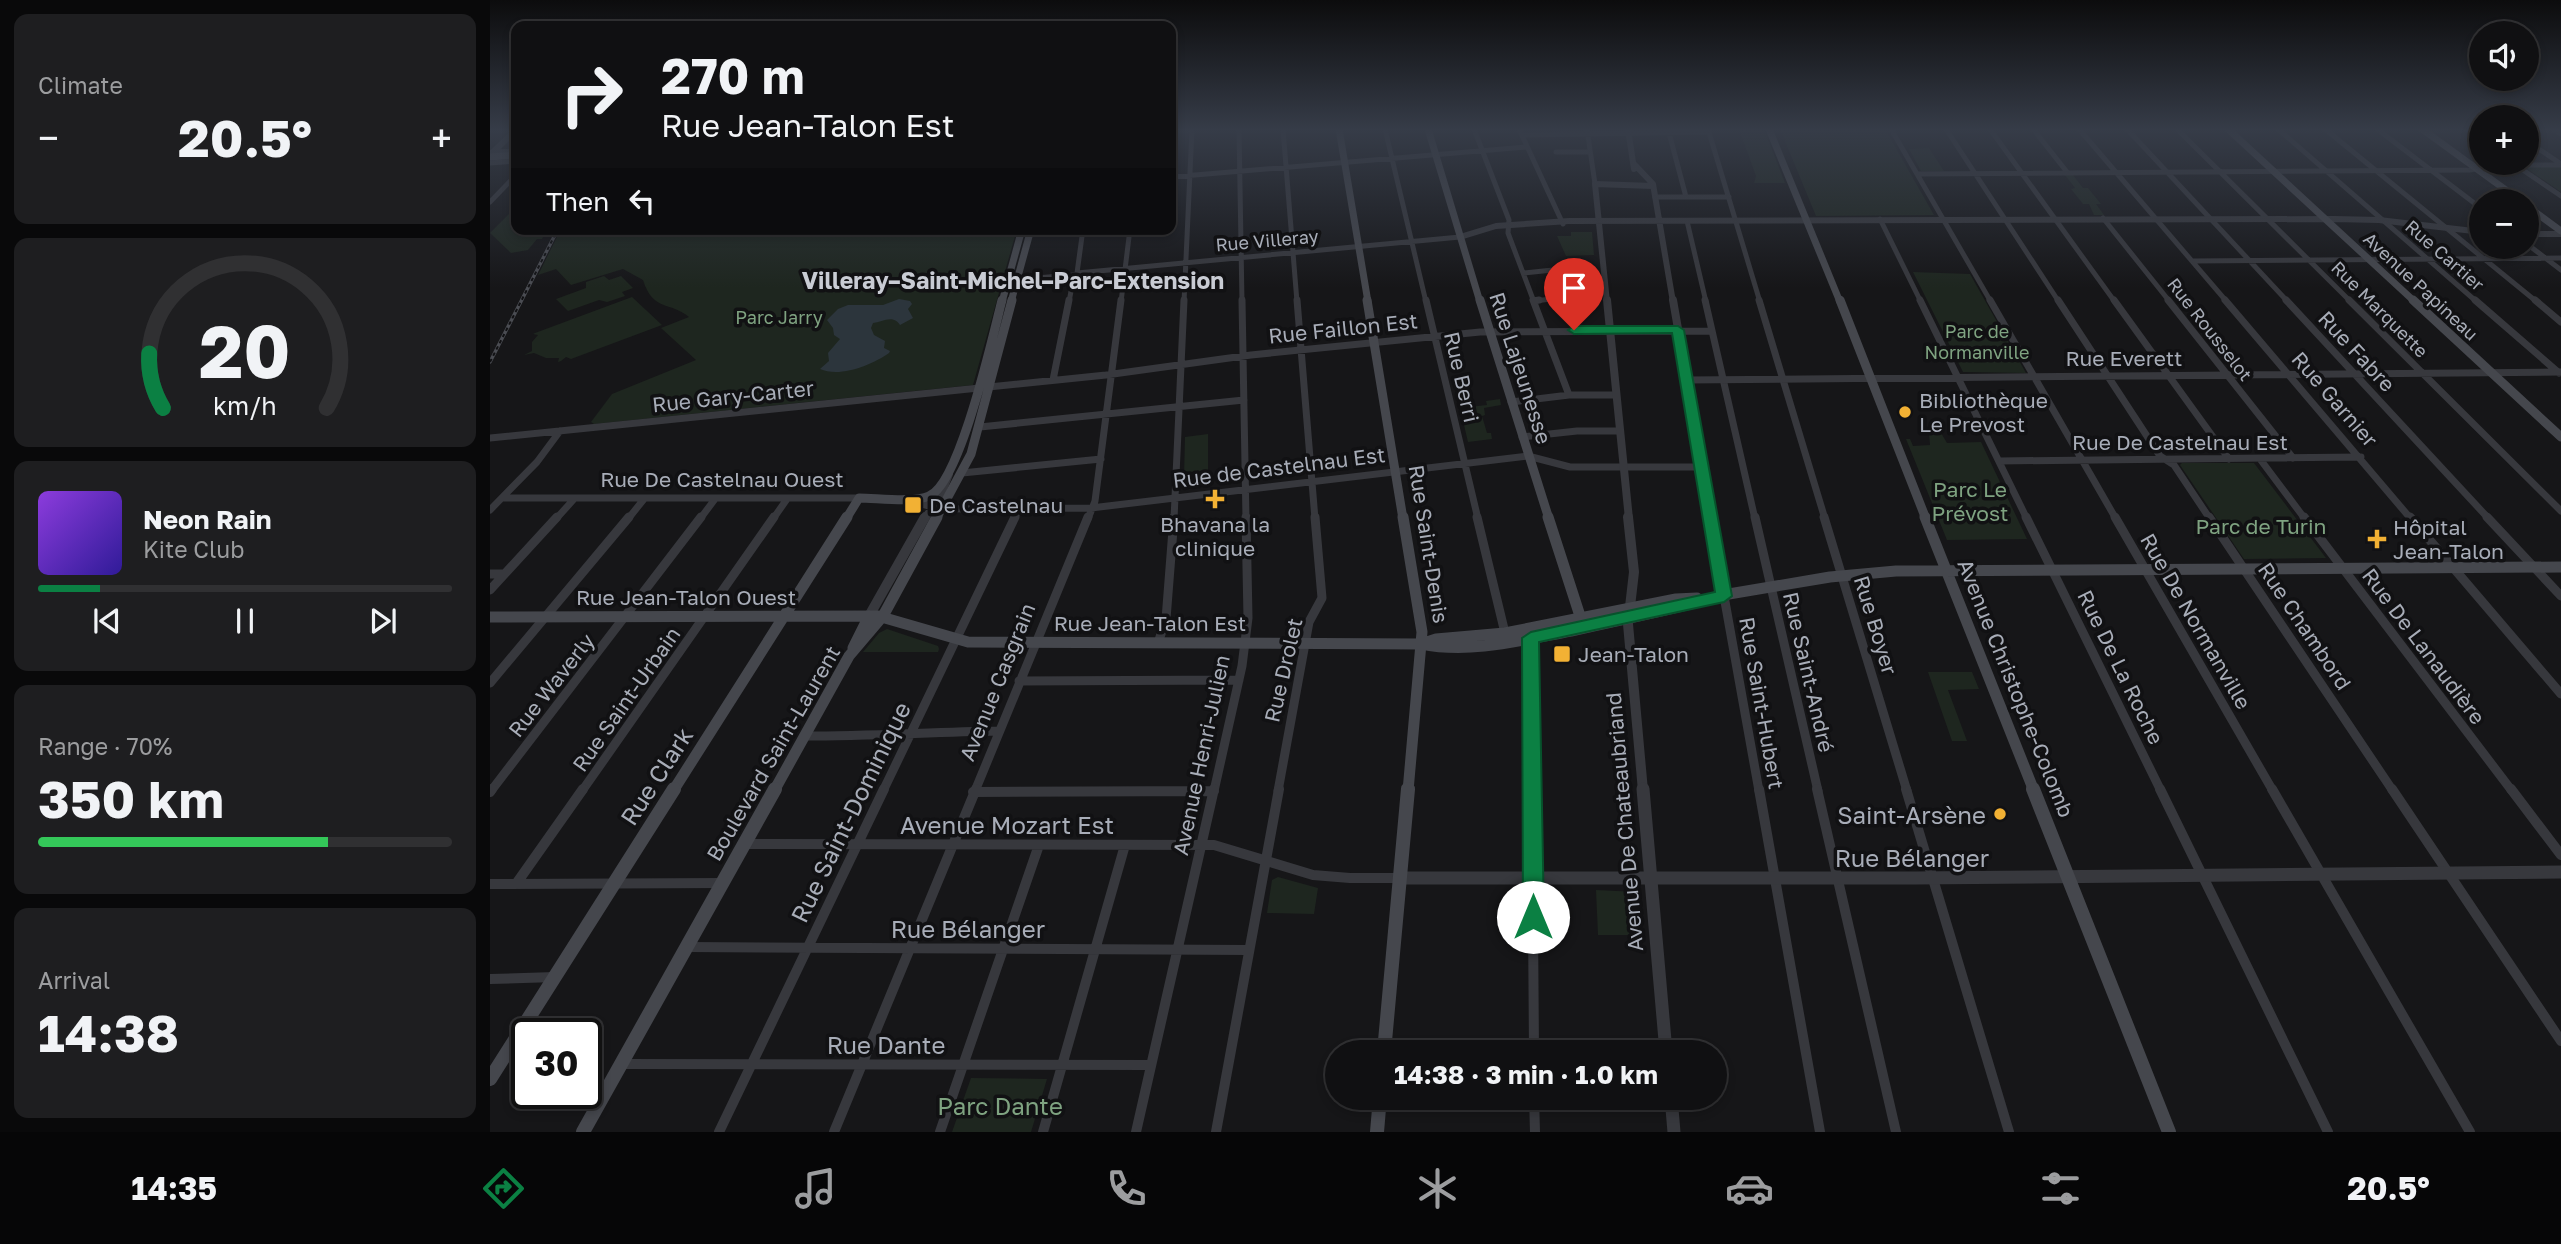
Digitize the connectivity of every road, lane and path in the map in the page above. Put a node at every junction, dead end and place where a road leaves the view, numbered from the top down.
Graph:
1 (509, 182) edge
2 (1190, 182) edge
3 (1239, 182) edge
4 (1288, 182) edge
5 (1348, 182) edge
6 (1398, 182) edge
7 (1444, 182) edge
8 (1493, 182) edge
9 (1543, 182) edge
10 (1635, 182) edge
11 (1649, 182) edge
12 (1682, 182) edge
13 (1724, 182) edge
14 (1792, 182) edge
15 (1796, 182) edge
16 (1922, 182) edge
17 (1981, 182) edge
18 (2028, 182) edge
19 (2125, 182) edge
20 (2176, 182) edge
21 (2230, 182) edge
22 (2285, 182) edge
23 (2339, 182) edge
24 (2389, 182) edge
25 (2446, 182) edge
26 (2541, 182) edge
27 (1595, 184) joint
28 (1632, 184) junction
29 (1653, 186) junction
30 (2561, 196) edge
31 (1655, 197) junction
32 (1686, 197) junction
33 (1729, 197) junction
34 (2469, 199) edge
35 (490, 202) edge
36 (2539, 216) edge
37 (2006, 218) junction
38 (2055, 218) junction
39 (2102, 218) junction
40 (1881, 219) junction
41 (1943, 219) junction
42 (2157, 219) junction
43 (2210, 219) junction
44 (2267, 219) junction
45 (2325, 219) junction
46 (1808, 220) junction
47 (1599, 221) junction
48 (1659, 221) junction
49 (1687, 221) junction
50 (1736, 221) junction
51 (2384, 221) junction
52 (1562, 223) junction
53 (1509, 228) junction
54 (2447, 229) junction
55 (2469, 231) edge
56 (2561, 233) edge
57 (2539, 234) edge
58 (1021, 235) edge
59 (1029, 235) edge
60 (1082, 235) edge
61 (1129, 235) edge
62 (1460, 237) junction
63 (1413, 243) junction
64 (2469, 247) edge
65 (1360, 248) junction
66 (2539, 253) edge
67 (1294, 254) junction
68 (2539, 258) edge
69 (2545, 258) junction
70 (2561, 258) edge
71 (1242, 259) junction
72 (2428, 259) junction
73 (2469, 259) edge
74 (2484, 259) edge
75 (2249, 260) junction
76 (2308, 260) junction
77 (2369, 260) junction
78 (2192, 261) junction
79 (1186, 264) junction
80 (1572, 268) dead end
81 (1125, 269) junction
82 (2561, 270) edge
83 (1075, 273) junction
84 (1523, 273) junction
85 (1013, 279) junction
86 (1569, 298) dead end
87 (1534, 302) junction
88 (2561, 322) edge
89 (1609, 329) junction
90 (1544, 330) junction
91 (1678, 330) junction
92 (1489, 331) junction
93 (1712, 331) junction
94 (1435, 337) junction
95 (1376, 342) junction
96 (1302, 350) junction
97 (1243, 356) junction
98 (1180, 365) junction
99 (2354, 373) junction
100 (2422, 373) junction
101 (2491, 373) junction
102 (2560, 373) edge
103 (1112, 374) junction
104 (2226, 374) junction
105 (2290, 374) junction
106 (2169, 375) junction
107 (2034, 376) junction
108 (2110, 376) junction
109 (1959, 377) junction
110 (1871, 378) junction
111 (1724, 379) junction
112 (1783, 379) junction
113 (1054, 380) junction
114 (1687, 380) junction
115 (990, 387) junction
116 (979, 388) junction
117 (1569, 395) junction
118 (1616, 395) junction
119 (1244, 400) junction
120 (1511, 402) junction
121 (1178, 407) junction
122 (1107, 414) junction
123 (980, 427) junction
124 (560, 431) junction
125 (1620, 431) junction
126 (1522, 437) junction
127 (2561, 437) edge
128 (490, 438) edge
129 (1528, 456) junction
130 (2361, 457) junction
131 (1101, 458) junction
132 (2293, 458) junction
133 (2166, 459) junction
134 (2229, 459) junction
135 (2260, 459) junction
136 (2081, 460) junction
137 (1999, 461) junction
138 (1464, 463) junction
139 (1623, 467) junction
140 (1702, 467) junction
141 (949, 470) junction
142 (1396, 471) junction
143 (961, 473) junction
144 (1312, 481) junction
145 (1246, 489) junction
146 (502, 498) junction
147 (859, 498) junction
148 (901, 498) junction
149 (1173, 498) junction
150 (574, 499) junction
151 (645, 499) junction
152 (715, 499) junction
153 (787, 499) junction
154 (937, 508) junction
155 (1091, 508) junction
156 (1019, 509) junction
157 (490, 510) edge
158 (2561, 511) edge
159 (2342, 566) junction
160 (2561, 566) edge
161 (2454, 567) junction
162 (2534, 567) junction
163 (2143, 568) junction
164 (2243, 568) junction
165 (2051, 569) junction
166 (1946, 570) junction
167 (490, 574) edge
168 (504, 574) junction
169 (1842, 576) junction
170 (1770, 587) junction
171 (490, 590) edge
172 (1724, 596) junction
173 (2561, 596) edge
174 (1630, 613) junction
175 (706, 616) junction
176 (785, 616) junction
177 (869, 616) junction
178 (883, 616) junction
179 (490, 617) edge
180 (545, 617) junction
181 (626, 617) junction
182 (1581, 618) junction
183 (1505, 633) junction
184 (1531, 638) junction
185 (956, 639) junction
186 (1034, 642) junction
187 (1158, 643) junction
188 (1244, 643) junction
189 (1305, 643) junction
190 (1421, 643) junction
191 (849, 656) junction
192 (1239, 680) junction
193 (1018, 681) junction
194 (490, 683) edge
195 (2561, 694) edge
196 (998, 732) junction
197 (911, 734) junction
198 (805, 737) junction
199 (490, 792) edge
200 (973, 792) junction
201 (1214, 792) junction
202 (745, 844) junction
203 (858, 844) junction
204 (1202, 844) junction
205 (952, 845) junction
206 (1039, 845) junction
207 (1125, 845) junction
208 (2561, 855) edge
209 (1266, 859) junction
210 (2561, 872) edge
211 (2447, 873) junction
212 (2320, 874) junction
213 (2202, 875) junction
214 (1650, 877) junction
215 (1774, 877) junction
216 (2068, 877) junction
217 (1399, 878) junction
218 (1533, 878) junction
219 (1836, 878) junction
220 (1933, 878) junction
221 (723, 883) junction
222 (490, 884) edge
223 (516, 884) junction
224 (614, 884) junction
225 (687, 947) junction
226 (808, 948) junction
227 (909, 948) junction
228 (1003, 949) junction
229 (1095, 949) junction
230 (1178, 950) junction
231 (1249, 950) junction
232 (555, 977) junction
233 (490, 979) edge
234 (1385, 1040) edge
235 (1534, 1040) edge
236 (1665, 1040) edge
237 (2561, 1041) edge
238 (621, 1064) junction
239 (752, 1064) junction
240 (862, 1065) junction
241 (963, 1065) junction
242 (1151, 1065) junction
243 (1062, 1066) junction
244 (490, 1079) edge
245 (1379, 1110) edge
246 (1534, 1110) edge
247 (1672, 1110) edge
248 (583, 1132) edge
249 (719, 1132) edge
250 (834, 1132) edge
251 (940, 1132) edge
252 (1043, 1132) edge
253 (1136, 1132) edge
254 (1216, 1132) edge
255 (1377, 1132) edge
256 (1535, 1132) edge
257 (1674, 1132) edge
258 (1820, 1132) edge
259 (1896, 1132) edge
260 (2009, 1132) edge
261 (2169, 1132) edge
262 (2328, 1132) edge
263 (2470, 1132) edge

1 - 35 street
2 - 79 street
3 - 71 street, Avenue Henri-Julien
4 - 67 street, Rue Drolet
5 - 65 main road, Rue Saint-Denis
6 - 63 street, Rue Berri
7 - 62 main road, Rue Lajeunesse
8 - 53 street
9 - 52 street
10 - 28 street
11 - 29 street
12 - 32 street
13 - 33 street, Rue Boyer
14 - 46 main road, Avenue Christophe-Colomb
15 - 46 main road, Avenue Christophe-Colomb
16 - 41 street, Rue De Normanville
17 - 37 street, Rue Chambord
18 - 38 street
19 - 42 street, Rue Garnier
20 - 43 street, Rue Fabre
21 - 44 street, Rue Marquette
22 - 45 main road, Avenue Papineau
23 - 51 street, Rue Cartier
24 - 54 street
25 - 34 street
26 - 30 street
27 - 28 street
27 - 47 street, Avenue De Chateaubriand
28 - 29 street
29 - 31 street, Rue Saint-Hubert
31 - 32 street
31 - 48 street, Rue Saint-Hubert
32 - 33 street
33 - 50 street, Rue Boyer
36 - 56 main road
37 - 38 street, Rue Villeray
37 - 41 street, Rue Villeray
37 - 108 street, Rue Chambord
38 - 39 street, Rue Villeray
38 - 106 street
39 - 42 street, Rue Villeray
39 - 104 street, Rue Rousselot
40 - 41 street, Rue Villeray
40 - 46 street, Rue Villeray
40 - 109 street, Rue De La Roche
41 - 107 street, Rue De Normanville
42 - 43 street, Rue Villeray
42 - 78 street, Rue Garnier
43 - 44 street, Rue Villeray
43 - 75 street, Rue Fabre
44 - 45 street, Rue Villeray
44 - 76 street, Rue Marquette
45 - 51 street, Rue Villeray
45 - 77 main road, Avenue Papineau
46 - 50 street, Rue Villeray
46 - 110 main road, Avenue Christophe-Colomb
47 - 48 street, Rue Villeray
47 - 52 street, Rue Villeray
47 - 89 street, Avenue De Chateaubriand
48 - 49 street, Rue Villeray
48 - 91 street, Rue Saint-Hubert
49 - 50 street, Rue Villeray
49 - 93 street, Rue Saint-André
50 - 112 street, Rue Boyer
51 - 54 street, Rue Villeray
51 - 72 street, Rue Cartier
52 - 53 street, Rue Villeray
53 - 62 street, Rue Villeray
53 - 84 street
54 - 55 street, Rue Villeray
54 - 64 street
56 - 57 street
58 - 85 main road, Boulevard Saint-Laurent
59 - 85 main road, Boulevard Saint-Laurent
60 - 83 street
61 - 81 street, Avenue Casgrain
62 - 63 street, Rue Villeray
62 - 92 main road, Rue Lajeunesse
63 - 65 street, Rue Villeray
63 - 94 street, Rue Berri
65 - 67 street, Rue Villeray
65 - 95 main road, Rue Saint-Denis
66 - 69 street
67 - 71 street, Rue Villeray
67 - 96 street, Rue Drolet
68 - 69 street
69 - 70 street
69 - 82 street
71 - 79 street, Rue Villeray
71 - 97 street, Avenue Henri-Julien
72 - 73 street
72 - 77 street
72 - 102 street, Rue Cartier
74 - 88 street
75 - 76 street
75 - 78 street
75 - 99 street, Rue Fabre
76 - 77 street
76 - 100 street, Rue Marquette
77 - 101 main road, Avenue Papineau
78 - 105 street, Rue Garnier
79 - 81 street, Rue Villeray
79 - 98 street
80 - 84 street
81 - 83 street, Rue Villeray
81 - 103 street, Avenue Casgrain
83 - 85 street, Rue Villeray
83 - 113 street
84 - 87 street
85 - 115 main road, Boulevard Saint-Laurent
85 - 116 main road, Boulevard Saint-Laurent
86 - 87 street
87 - 90 street
89 - 90 street, Rue Faillon Est
89 - 91 street, Rue Faillon Est
89 - 118 street, Avenue De Chateaubriand
90 - 92 street, Rue Faillon Est
90 - 117 street
91 - 93 street, Rue Faillon Est
91 - 114 street, Rue Saint-Hubert
92 - 94 street, Rue Faillon Est
92 - 120 main road, Rue Lajeunesse
93 - 111 street, Rue Saint-André
94 - 95 street, Rue Faillon Est
94 - 138 street, Rue Berri
95 - 96 street, Rue Faillon Est
95 - 142 main road, Rue Saint-Denis
96 - 97 street, Rue Faillon Est
96 - 144 street, Rue Drolet
97 - 98 street, Rue Faillon Est
97 - 119 street, Avenue Henri-Julien
98 - 103 street, Rue Faillon Est
98 - 121 street
99 - 100 street, Rue Everett
99 - 105 street, Rue Everett
99 - 162 street, Rue Fabre
100 - 101 street, Rue Everett
100 - 158 street, Rue Marquette
101 - 102 street, Rue Everett
101 - 127 main road, Avenue Papineau
103 - 113 street, Rue Faillon Est
103 - 122 street, Avenue Casgrain
104 - 105 street, Rue Everett
104 - 106 street, Rue Everett
104 - 132 street, Rue Rousselot
105 - 130 street, Rue Garnier
106 - 108 street, Rue Everett
106 - 134 street
107 - 108 street, Rue Everett
107 - 109 street, Rue Everett
107 - 136 street, Rue De Normanville
108 - 133 street, Rue Chambord
109 - 110 street, Rue Everett
109 - 137 street, Rue De La Roche
110 - 112 street, Rue Everett
110 - 166 main road, Avenue Christophe-Colomb
111 - 112 street, Rue Everett
111 - 114 street, Rue Everett
111 - 170 street, Rue Saint-André
112 - 169 street, Rue Boyer
113 - 115 street, Rue Faillon Est
114 - 140 street, Rue Saint-Hubert
115 - 116 street, Rue Faillon Est
115 - 123 main road, Boulevard Saint-Laurent
116 - 124 street, Rue Gary-Carter
116 - 141 main road, Boulevard Saint-Laurent
117 - 118 street
117 - 120 street
118 - 125 street, Avenue De Chateaubriand
119 - 121 street
119 - 145 street, Avenue Henri-Julien
120 - 126 main road, Rue Lajeunesse
121 - 122 street
121 - 149 street
122 - 123 street
122 - 131 street, Avenue Casgrain
123 - 143 main road, Boulevard Saint-Laurent
124 - 128 street, Rue Gary-Carter
124 - 146 street
125 - 126 street
125 - 139 street, Avenue De Chateaubriand
126 - 129 main road, Rue Lajeunesse
129 - 138 street, Rue de Castelnau Est
129 - 139 street, Rue de Castelnau Est
129 - 182 main road, Rue Lajeunesse
130 - 132 street, Rue De Castelnau Est
130 - 161 street, Rue Garnier
131 - 143 street
131 - 155 street, Avenue Casgrain
132 - 135 street, Rue De Castelnau Est
133 - 134 street, Rue De Castelnau Est
133 - 136 street, Rue De Castelnau Est
133 - 164 street, Rue Chambord
134 - 135 street, Rue De Castelnau Est
135 - 159 street, Rue De Lanaudière
136 - 137 street, Rue De Castelnau Est
136 - 163 street, Rue De Normanville
137 - 165 street, Rue De La Roche
138 - 142 street, Rue de Castelnau Est
138 - 183 street, Rue Berri
139 - 140 street, Rue de Castelnau Est
139 - 174 street, Avenue De Chateaubriand
140 - 172 street, Rue Saint-Hubert
141 - 148 main road, Boulevard Saint-Laurent
141 - 154 street, Boulevard Saint-Laurent
142 - 144 street, Rue de Castelnau Est
142 - 190 main road, Rue Saint-Denis
143 - 154 main road, Boulevard Saint-Laurent
144 - 145 street, Rue de Castelnau Est
144 - 189 street, Rue Drolet
145 - 149 street, Rue de Castelnau Est
145 - 188 street, Avenue Henri-Julien
146 - 150 street, Rue De Castelnau Ouest
146 - 157 street
147 - 148 main road, Rue De Castelnau Ouest
147 - 153 street, Rue De Castelnau Ouest
147 - 176 main road, Rue Clark
148 - 154 street, Rue De Castelnau Ouest
149 - 155 street, Rue de Castelnau Est
149 - 187 street
150 - 151 street, Rue De Castelnau Ouest
150 - 168 street
151 - 152 street, Rue De Castelnau Ouest
151 - 180 street
152 - 153 street, Rue De Castelnau Ouest
152 - 181 street, Rue Waverly
153 - 175 street, Rue Saint-Urbain
154 - 156 street, Rue de Castelnau Est
154 - 177 street, Boulevard Saint-Laurent
154 - 178 main road, Boulevard Saint-Laurent
155 - 156 street, Rue de Castelnau Est
155 - 186 street, Avenue Casgrain
156 - 185 street, Rue Saint-Dominique
159 - 161 main road, Rue Jean-Talon Est
159 - 164 main road, Rue Jean-Talon Est
159 - 208 street, Rue De Lanaudière
160 - 162 main road, Rue Jean-Talon Est
161 - 162 main road, Rue Jean-Talon Est
161 - 195 street, Rue Garnier
162 - 173 street, Rue Fabre
163 - 164 main road, Rue Jean-Talon Est
163 - 165 main road, Rue Jean-Talon Est
163 - 212 street, Rue De Normanville
164 - 211 street, Rue Chambord
165 - 166 main road, Rue Jean-Talon Est
165 - 213 street, Rue De La Roche
166 - 169 main road, Rue Jean-Talon Est
166 - 216 main road, Avenue Christophe-Colomb
167 - 168 street
168 - 171 street
169 - 170 main road, Rue Jean-Talon Est
169 - 220 street, Rue Boyer
170 - 172 main road, Rue Jean-Talon Est
170 - 219 street, Rue Saint-André
172 - 174 main road, Rue Jean-Talon Est
172 - 215 street, Rue Saint-Hubert
174 - 182 main road, Rue Jean-Talon Est
174 - 184 main road, Rue Jean-Talon Est
174 - 214 street, Avenue De Chateaubriand
175 - 176 main road, Rue Jean-Talon Ouest
175 - 181 main road, Rue Jean-Talon Ouest
175 - 223 street, Rue Saint-Urbain
176 - 177 main road, Rue Jean-Talon Ouest
176 - 224 main road, Rue Clark
177 - 178 main road, Rue Jean-Talon Ouest
177 - 191 main road
178 - 185 main road, Rue Jean-Talon Est
178 - 191 main road, Boulevard Saint-Laurent
179 - 180 main road, Rue Jean-Talon Ouest
180 - 181 main road, Rue Jean-Talon Ouest
180 - 194 street
181 - 199 street, Rue Waverly
182 - 183 main road, Rue Jean-Talon Est
183 - 190 main road, Rue Jean-Talon Est
184 - 190 main road, Rue Jean-Talon Est
184 - 218 street
185 - 186 main road, Rue Jean-Talon Est
185 - 197 street, Rue Saint-Dominique
186 - 187 main road, Rue Jean-Talon Est
186 - 193 street, Avenue Casgrain
187 - 188 main road, Rue Jean-Talon Est
188 - 189 main road, Rue Jean-Talon Est
188 - 192 street, Avenue Henri-Julien
189 - 190 main road, Rue Jean-Talon Est
189 - 209 street, Rue Drolet
190 - 217 main road, Rue Saint-Denis
191 - 198 main road, Boulevard Saint-Laurent
192 - 193 street
192 - 201 street, Avenue Henri-Julien
193 - 196 street, Avenue Casgrain
196 - 197 street
196 - 200 street, Avenue Casgrain
197 - 198 street
197 - 203 street, Rue Saint-Dominique
198 - 202 main road, Boulevard Saint-Laurent
200 - 201 street
200 - 205 street, Avenue Casgrain
201 - 204 street, Avenue Henri-Julien
202 - 203 street, Avenue Mozart Est
202 - 221 main road, Boulevard Saint-Laurent
203 - 205 street, Avenue Mozart Est
203 - 226 street, Rue Saint-Dominique
204 - 207 street, Avenue Mozart Est
204 - 209 street, Avenue Mozart Est
204 - 230 street, Avenue Henri-Julien
205 - 206 street, Avenue Mozart Est
205 - 227 street, Avenue Casgrain
206 - 207 street, Avenue Mozart Est
206 - 228 street
207 - 229 street
209 - 217 street, Rue Bélanger
209 - 231 street, Rue Drolet
210 - 211 street, Rue Bélanger
211 - 212 street, Rue Bélanger
211 - 237 street, Rue Chambord
212 - 213 street, Rue Bélanger
212 - 263 street, Rue De Normanville
213 - 216 street, Rue Bélanger
213 - 262 street, Rue De La Roche
214 - 215 street, Rue Bélanger
214 - 218 street, Rue Bélanger
214 - 236 street, Avenue De Chateaubriand
215 - 219 street, Rue Bélanger
215 - 258 street, Rue Saint-Hubert
216 - 220 street, Rue Bélanger
216 - 261 main road, Avenue Christophe-Colomb
217 - 218 street, Rue Bélanger
217 - 234 main road, Rue Saint-Denis
218 - 235 street
219 - 220 street, Rue Bélanger
219 - 259 street, Rue Saint-André
220 - 260 street, Rue Boyer
221 - 224 street
221 - 225 main road, Boulevard Saint-Laurent
222 - 223 street
223 - 224 street
224 - 232 main road, Rue Clark
225 - 226 street, Rue Bélanger
225 - 238 main road, Boulevard Saint-Laurent
226 - 227 street, Rue Bélanger
226 - 239 street, Rue Saint-Dominique
227 - 228 street, Rue Bélanger
227 - 240 street, Avenue Casgrain
228 - 229 street, Rue Bélanger
228 - 241 street
229 - 230 street, Rue Bélanger
229 - 243 street
230 - 231 street, Rue Bélanger
230 - 242 street, Avenue Henri-Julien
231 - 254 street, Rue Drolet
232 - 233 street
232 - 244 main road, Rue Clark
238 - 239 street, Rue Dante
238 - 248 main road, Boulevard Saint-Laurent
239 - 240 street, Rue Dante
239 - 249 street, Rue Saint-Dominique
240 - 241 street, Rue Dante
240 - 250 street, Avenue Casgrain
241 - 243 street, Rue Dante
241 - 251 street
242 - 243 street, Rue Dante
242 - 253 street, Avenue Henri-Julien
243 - 252 street
245 - 255 main road
246 - 256 street
247 - 257 street

